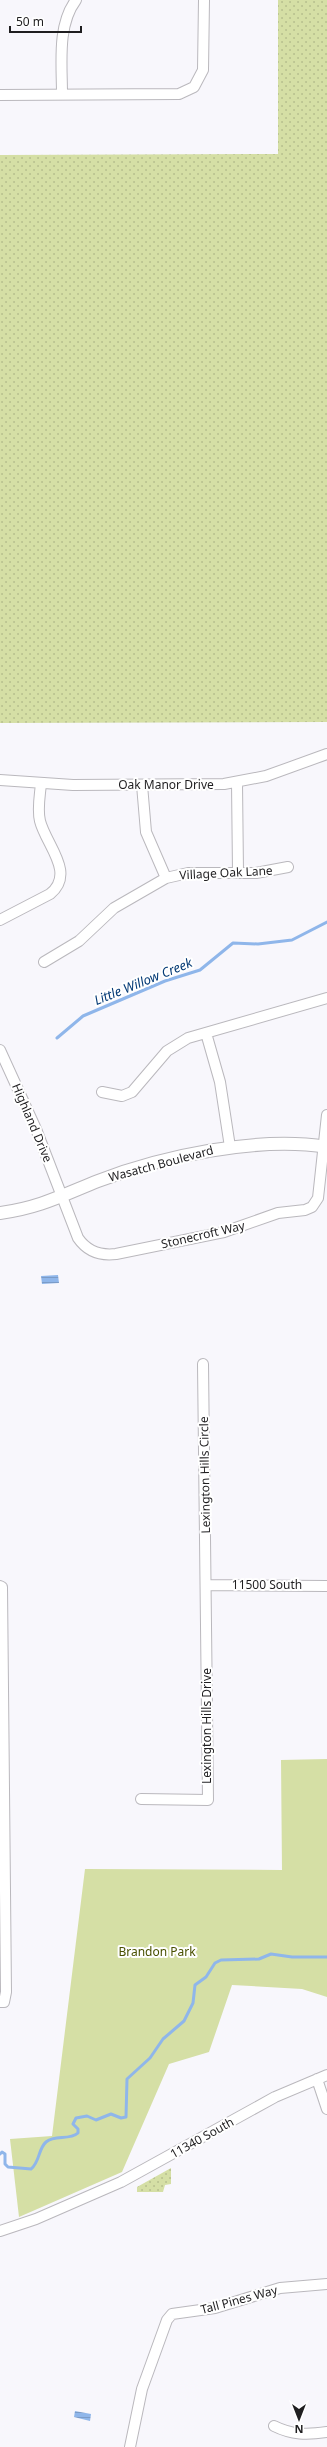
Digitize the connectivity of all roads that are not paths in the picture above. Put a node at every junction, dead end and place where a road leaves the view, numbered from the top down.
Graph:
1 (76, 0) edge
2 (204, 0) edge
3 (62, 94) junction
4 (0, 95) edge
5 (327, 754) edge
6 (0, 780) edge
7 (41, 783) junction
8 (237, 783) junction
9 (142, 785) junction
10 (288, 867) dead end
11 (238, 872) junction
12 (166, 878) junction
13 (0, 920) edge
14 (44, 962) dead end
15 (327, 998) edge
16 (206, 1033) junction
17 (0, 1050) edge
18 (102, 1092) dead end
19 (327, 1115) edge
20 (230, 1147) junction
21 (325, 1147) edge
22 (63, 1197) junction
23 (0, 1212) edge
24 (203, 1364) dead end
25 (206, 1585) junction
26 (0, 1586) edge
27 (327, 1586) edge
28 (141, 1799) dead end
29 (2, 2002) edge
30 (324, 2078) edge
31 (327, 2109) edge
32 (0, 2231) edge
33 (327, 2284) edge
34 (274, 2426) dead end
35 (327, 2432) edge
36 (130, 2447) edge

1 - 3 street
2 - 3 street
3 - 4 street
5 - 8 street, Oak Manor Drive
6 - 7 street, Oak Manor Drive
7 - 9 street, Oak Manor Drive
7 - 13 street
8 - 9 street, Oak Manor Drive
8 - 11 street
9 - 12 street, Village Oak Lane
10 - 11 street, Village Oak Lane
11 - 12 street, Village Oak Lane
12 - 14 street
15 - 16 street
16 - 18 street
16 - 20 street
17 - 22 street, Highland Drive
19 - 21 street
20 - 21 main road, Wasatch Boulevard
20 - 22 main road, Wasatch Boulevard
21 - 22 street, Stonecroft Way
22 - 23 main road, Wasatch Boulevard
24 - 25 street, Lexington Hills Circle
25 - 27 street, 11500 South
25 - 28 street, Lexington Hills Drive
26 - 29 street
30 - 31 street
30 - 32 street, 11340 South
33 - 36 street, Tall Pines Way
34 - 35 street

